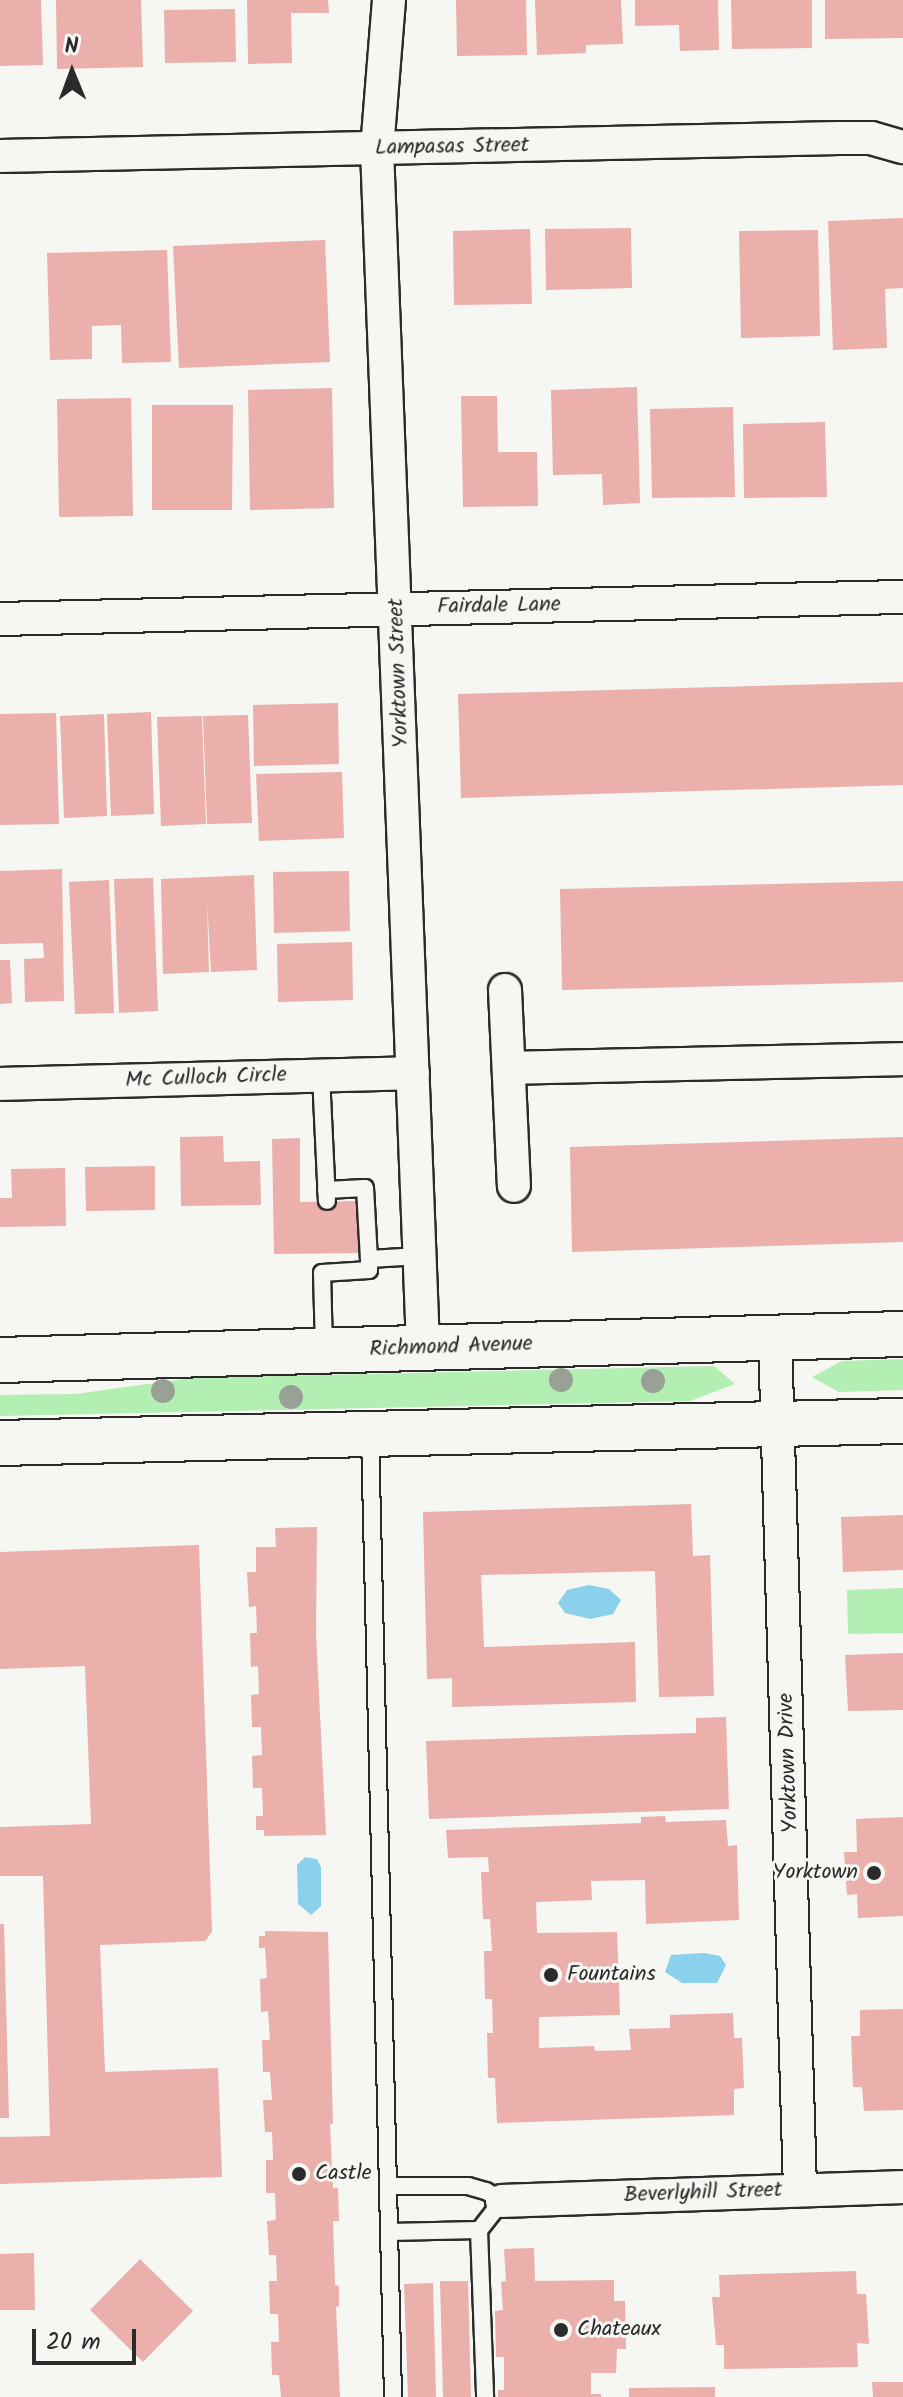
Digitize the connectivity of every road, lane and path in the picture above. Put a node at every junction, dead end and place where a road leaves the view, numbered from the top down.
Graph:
1 (389, 0) edge
2 (903, 147) edge
3 (377, 149) junction
4 (0, 156) edge
5 (903, 597) edge
6 (397, 608) junction
7 (0, 619) edge
8 (505, 990) dead end
9 (903, 1059) edge
10 (509, 1068) junction
11 (413, 1073) junction
12 (321, 1075) junction
13 (0, 1084) edge
14 (514, 1186) dead end
15 (329, 1253) dead end
16 (420, 1256) junction
17 (369, 1259) junction
18 (330, 1273) junction
19 (903, 1334) edge
20 (775, 1337) junction
21 (423, 1347) junction
22 (324, 1350) junction
23 (0, 1360) edge
24 (903, 1421) edge
25 (779, 1425) junction
26 (370, 1434) junction
27 (0, 1443) edge
28 (388, 2186) junction
29 (903, 2187) edge
30 (800, 2189) junction
31 (502, 2201) junction
32 (479, 2230) junction
33 (389, 2232) junction
34 (393, 2397) edge
35 (485, 2397) edge

1 - 3 street, Yorktown Street
2 - 3 street, Lampasas Street
3 - 4 street, Lampasas Street
3 - 6 street, Yorktown Street
5 - 6 street, Fairdale Lane
6 - 7 street, Fairdale Lane
6 - 11 street, Yorktown Street
8 - 10 street
9 - 10 street
10 - 14 street
11 - 12 street, Mc Culloch Circle
11 - 16 street, Yorktown Street
12 - 13 street, Mc Culloch Circle
12 - 17 lane
15 - 18 lane
16 - 17 lane
16 - 21 street, Yorktown Street
17 - 18 lane
18 - 22 lane
19 - 20 main road, Richmond Avenue
20 - 21 main road, Richmond Avenue
20 - 25 street, Yorktown Drive
21 - 22 main road, Richmond Avenue
22 - 23 main road, Richmond Avenue
24 - 25 main road
25 - 26 main road
25 - 30 street, Yorktown Drive
26 - 27 main road
26 - 28 lane
28 - 31 lane
28 - 33 lane
29 - 30 street, Beverlyhill Street
30 - 31 street, Beverlyhill Street
31 - 32 lane
32 - 33 lane
32 - 35 lane
33 - 34 lane

